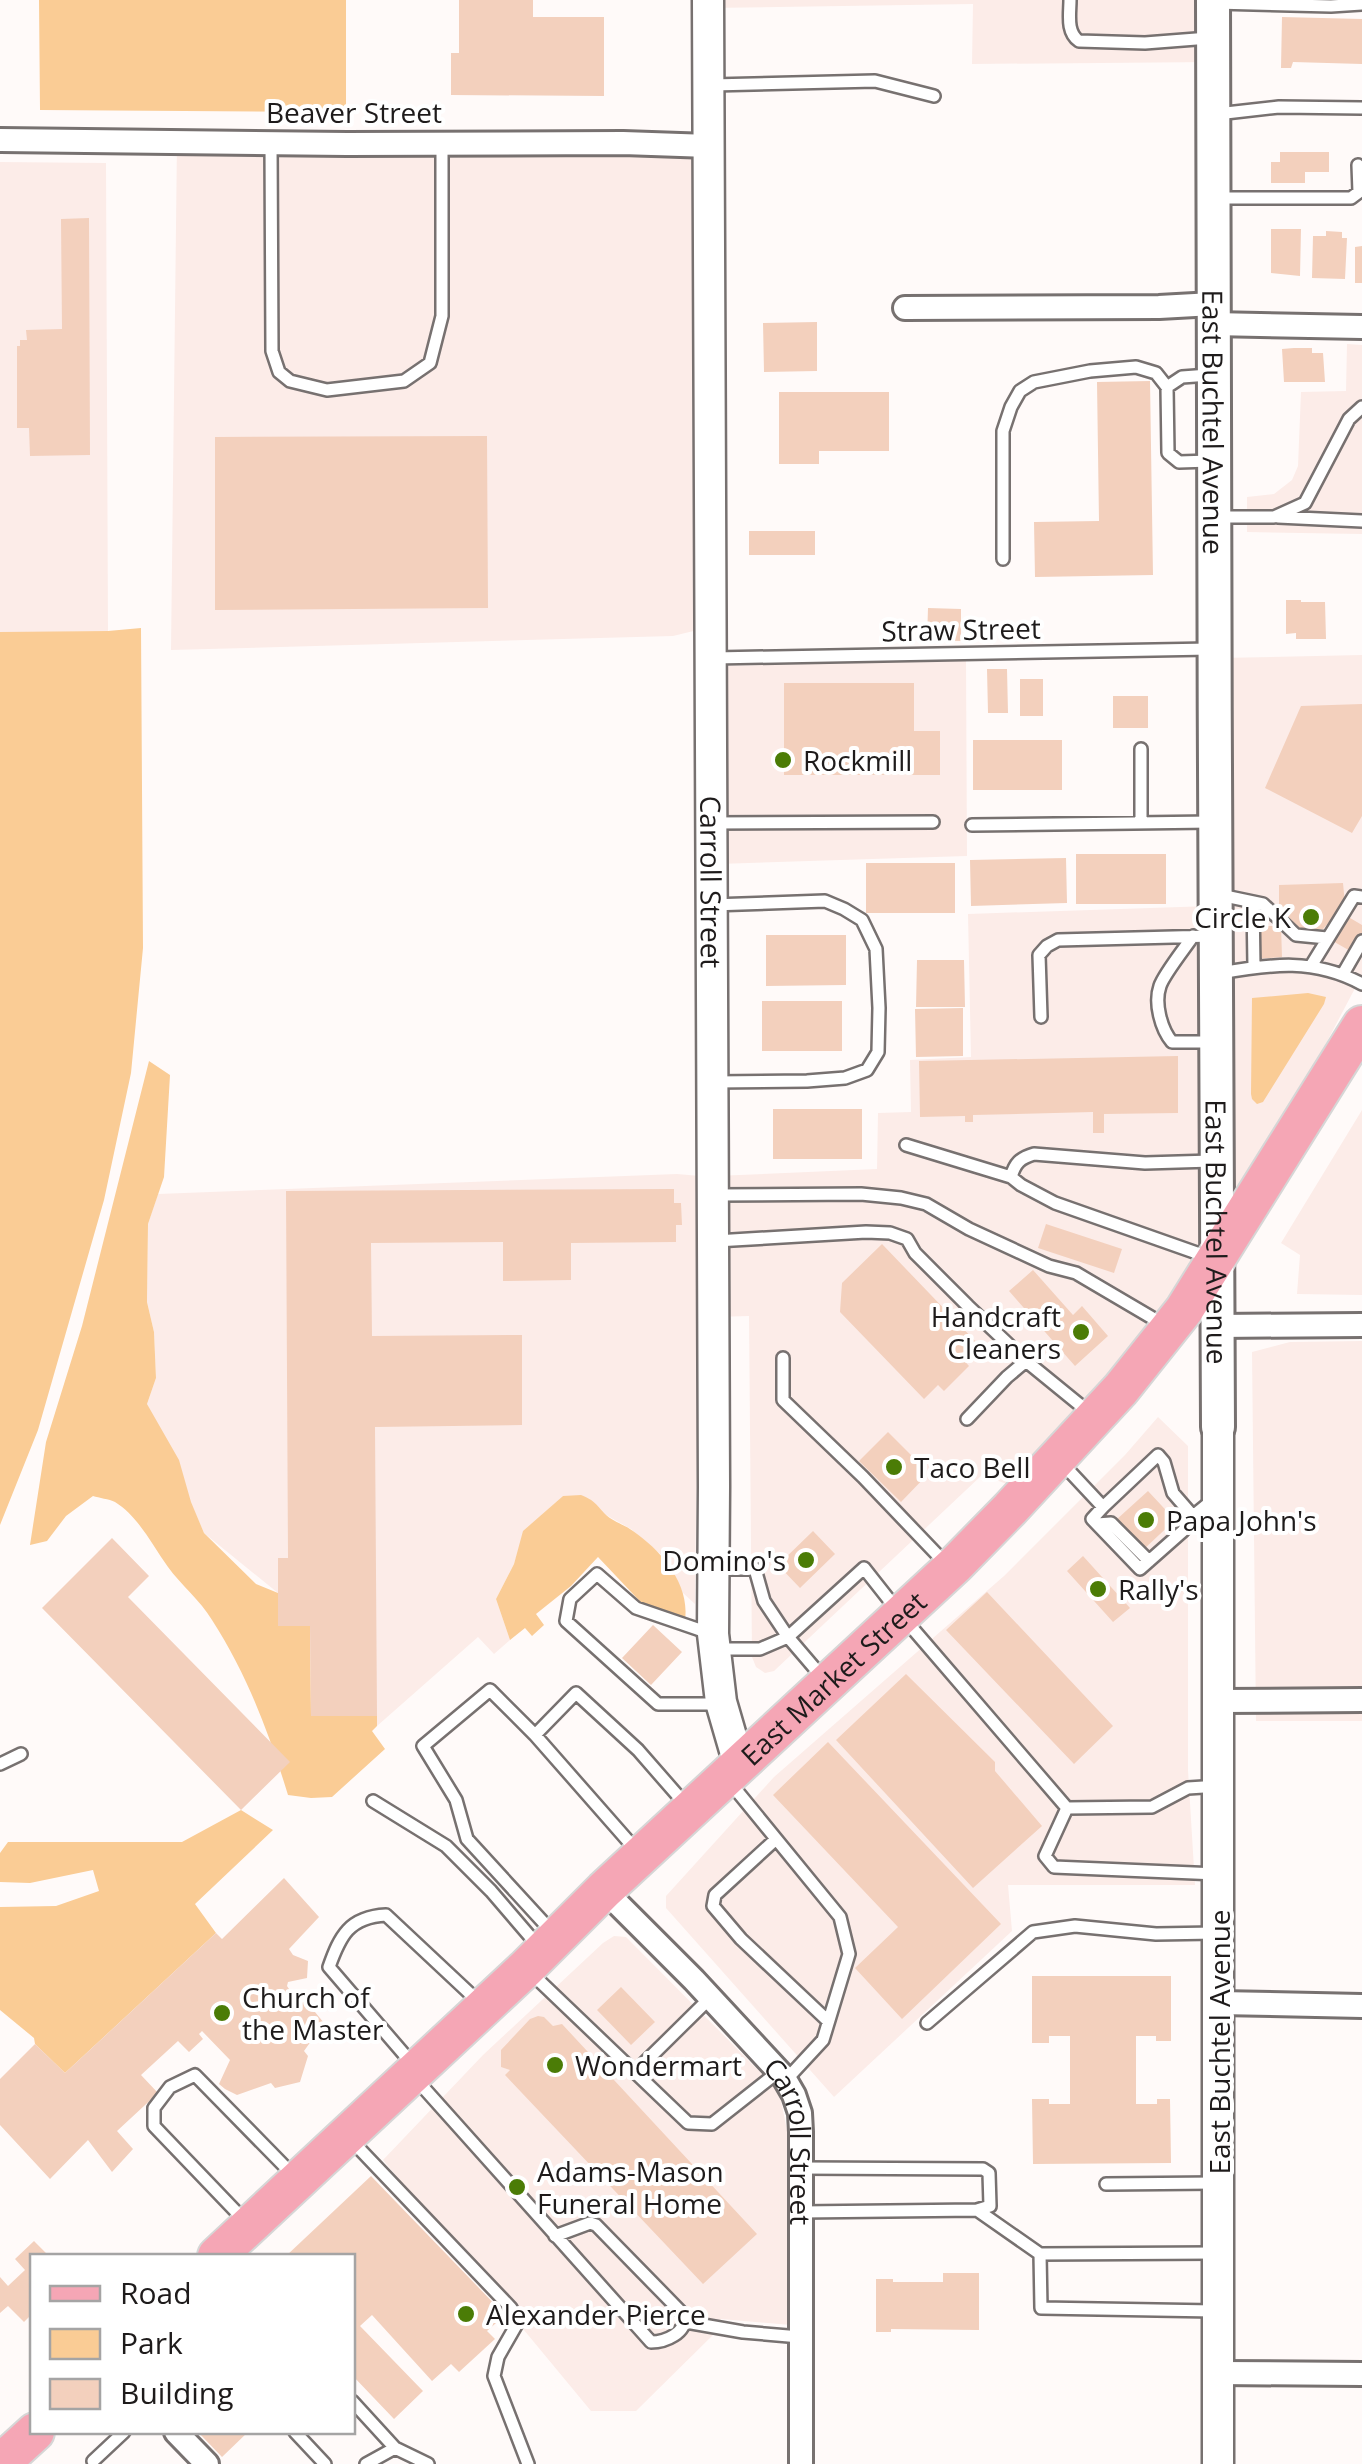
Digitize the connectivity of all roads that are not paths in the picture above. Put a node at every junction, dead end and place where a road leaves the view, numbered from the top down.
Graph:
1 (708, 0) edge
2 (1070, 0) edge
3 (1213, 2) edge
4 (1362, 4) edge
5 (1213, 38) junction
6 (708, 85) junction
7 (934, 96) dead end
8 (1362, 108) edge
9 (1213, 114) junction
10 (0, 140) edge
11 (442, 142) junction
12 (270, 143) junction
13 (708, 146) junction
14 (1358, 165) dead end
15 (1213, 198) junction
16 (905, 308) dead end
17 (1213, 314) junction
18 (1362, 327) edge
19 (1213, 375) junction
20 (1167, 387) junction
21 (1362, 407) edge
22 (1213, 461) junction
23 (1213, 517) junction
24 (1274, 517) junction
25 (1362, 521) edge
26 (1003, 559) dead end
27 (1213, 649) junction
28 (710, 658) junction
29 (1141, 749) dead end
30 (933, 822) dead end
31 (1141, 822) junction
32 (1216, 822) junction
33 (712, 823) junction
34 (972, 824) dead end
35 (1216, 894) junction
36 (1362, 896) edge
37 (1253, 902) junction
38 (712, 905) junction
39 (1205, 936) junction
40 (1327, 938) junction
41 (1362, 941) edge
42 (1311, 966) junction
43 (1254, 967) junction
44 (1216, 973) junction
45 (1343, 974) junction
46 (1362, 984) edge
47 (1041, 1017) dead end
48 (1362, 1026) edge
49 (1216, 1042) junction
50 (712, 1082) junction
51 (906, 1145) dead end
52 (1217, 1161) junction
53 (1011, 1177) junction
54 (712, 1195) junction
55 (712, 1242) junction
56 (1217, 1260) junction
57 (1362, 1325) edge
58 (1218, 1326) junction
59 (1170, 1328) junction
60 (783, 1358) dead end
61 (1026, 1361) junction
62 (1094, 1417) junction
63 (967, 1419) dead end
64 (1218, 1427) joint
65 (1057, 1458) junction
66 (1217, 1497) junction
67 (1103, 1507) junction
68 (1193, 1516) junction
69 (713, 1569) junction
70 (951, 1569) junction
71 (901, 1615) junction
72 (788, 1637) junction
73 (714, 1642) junction
74 (828, 1684) junction
75 (1219, 1700) junction
76 (1362, 1700) edge
77 (722, 1704) junction
78 (534, 1736) junction
79 (20, 1754) dead end
80 (0, 1764) edge
81 (732, 1770) junction
82 (1219, 1786) junction
83 (374, 1801) dead end
84 (1068, 1808) junction
85 (690, 1810) junction
86 (776, 1839) junction
87 (641, 1856) junction
88 (1219, 1874) junction
89 (604, 1890) junction
90 (1219, 1933) junction
91 (542, 1952) junction
92 (710, 1998) junction
93 (1219, 2003) junction
94 (1362, 2006) edge
95 (484, 2007) junction
96 (828, 2021) junction
97 (927, 2023) dead end
98 (414, 2072) junction
99 (634, 2072) junction
100 (782, 2076) junction
101 (346, 2136) junction
102 (801, 2168) junction
103 (299, 2181) junction
104 (1219, 2183) junction
105 (1106, 2184) dead end
106 (977, 2210) junction
107 (801, 2212) junction
108 (250, 2227) junction
109 (554, 2236) junction
110 (222, 2254) edge
111 (1040, 2254) junction
112 (1219, 2254) junction
113 (1218, 2311) junction
114 (686, 2322) junction
115 (800, 2337) junction
116 (1218, 2373) junction
117 (1362, 2374) edge
118 (355, 2404) edge
119 (33, 2434) edge
120 (122, 2434) edge
121 (178, 2434) edge
122 (297, 2434) edge
123 (395, 2448) junction
124 (93, 2460) dead end
125 (0, 2464) edge
126 (207, 2464) edge
127 (325, 2464) edge
128 (366, 2464) edge
129 (428, 2464) edge
130 (528, 2464) edge
131 (802, 2464) edge
132 (1218, 2464) edge

1 - 6 street, Carroll Street
2 - 5 lane
3 - 4 lane
3 - 5 main road, East Buchtel Avenue
5 - 9 main road, East Buchtel Avenue
6 - 7 lane
6 - 13 street, Carroll Street
8 - 9 lane
9 - 15 main road, East Buchtel Avenue
10 - 12 street, Beaver Street
11 - 12 street, Beaver Street
11 - 12 lane
11 - 13 street, Beaver Street
13 - 28 street, Carroll Street
14 - 15 lane
15 - 17 main road, East Buchtel Avenue
16 - 17 street
17 - 18 street
17 - 19 main road, East Buchtel Avenue
19 - 20 lane
19 - 22 main road, East Buchtel Avenue
20 - 22 lane
20 - 26 lane
21 - 24 lane
22 - 23 main road, East Buchtel Avenue
23 - 24 lane
23 - 27 main road, East Buchtel Avenue
24 - 25 lane
27 - 28 lane, Straw Street
27 - 32 main road, East Buchtel Avenue
28 - 33 street, Carroll Street
29 - 31 lane
30 - 33 lane
31 - 32 lane
31 - 34 lane
32 - 35 main road, East Buchtel Avenue
33 - 38 street, Carroll Street
35 - 37 lane
35 - 39 main road, East Buchtel Avenue
36 - 40 lane
37 - 40 lane
37 - 43 lane
38 - 50 street, Carroll Street
38 - 50 lane
39 - 44 main road, East Buchtel Avenue
39 - 47 lane
39 - 49 lane
40 - 42 lane
41 - 45 lane
42 - 43 lane
42 - 45 lane
43 - 44 lane
44 - 49 main road, East Buchtel Avenue
45 - 46 lane
48 - 56 main road, East Market Street
49 - 52 main road, East Buchtel Avenue
50 - 54 street, Carroll Street
51 - 53 lane
52 - 53 lane
52 - 56 main road, East Buchtel Avenue
53 - 56 lane
54 - 55 street, Carroll Street
54 - 59 lane
55 - 61 lane
55 - 69 street, Carroll Street
56 - 58 main road, East Buchtel Avenue
56 - 59 main road, East Market Street
57 - 58 street
58 - 64 main road, East Buchtel Avenue
59 - 62 main road, East Market Street
60 - 70 lane
61 - 62 lane
61 - 63 lane
62 - 65 main road, East Market Street
64 - 66 street, East Buchtel Avenue
65 - 67 lane
65 - 70 main road, East Market Street
66 - 68 lane
66 - 75 street, East Buchtel Avenue
67 - 68 lane
67 - 68 lane
69 - 72 lane
69 - 73 street, Carroll Street
70 - 71 main road, East Market Street
71 - 72 lane
71 - 74 main road, East Market Street
71 - 84 lane
72 - 73 lane
72 - 74 lane
73 - 77 street, Carroll Street
73 - 77 lane
74 - 81 main road, East Market Street
75 - 76 street
75 - 82 street, East Buchtel Avenue
77 - 81 street, Carroll Street
78 - 85 lane
78 - 87 lane
78 - 91 lane
79 - 80 lane
81 - 85 main road, East Market Street
81 - 86 lane
82 - 84 lane
82 - 88 street, East Buchtel Avenue
83 - 91 lane
84 - 88 lane
85 - 87 main road, East Market Street
86 - 96 lane
86 - 96 lane
87 - 89 main road, East Market Street
88 - 90 street, East Buchtel Avenue
89 - 91 main road, East Market Street
89 - 92 street, Carroll Street
90 - 93 street, East Buchtel Avenue
90 - 97 lane
91 - 95 main road, East Market Street
91 - 99 lane
92 - 99 lane
92 - 100 street, Carroll Street
93 - 94 street
93 - 104 street, East Buchtel Avenue
95 - 98 main road, East Market Street
95 - 98 lane
96 - 100 lane
98 - 101 main road, East Market Street
98 - 109 lane
99 - 100 lane
100 - 102 street, Carroll Street
101 - 103 main road, East Market Street
101 - 130 lane
102 - 106 lane
102 - 107 street, Carroll Street
103 - 108 main road, East Market Street
103 - 108 lane
104 - 105 lane
104 - 112 street, East Buchtel Avenue
106 - 107 lane
106 - 111 lane
107 - 115 street, Carroll Street
108 - 110 main road, East Market Street
109 - 114 lane
109 - 114 lane
111 - 112 lane
111 - 113 lane
112 - 113 street, East Buchtel Avenue
113 - 116 street, East Buchtel Avenue
114 - 115 lane
115 - 131 street, Carroll Street
116 - 117 street
116 - 132 street, East Buchtel Avenue
118 - 123 lane
119 - 125 main road
120 - 124 lane
121 - 126 street
122 - 127 lane
123 - 128 lane
123 - 129 lane

